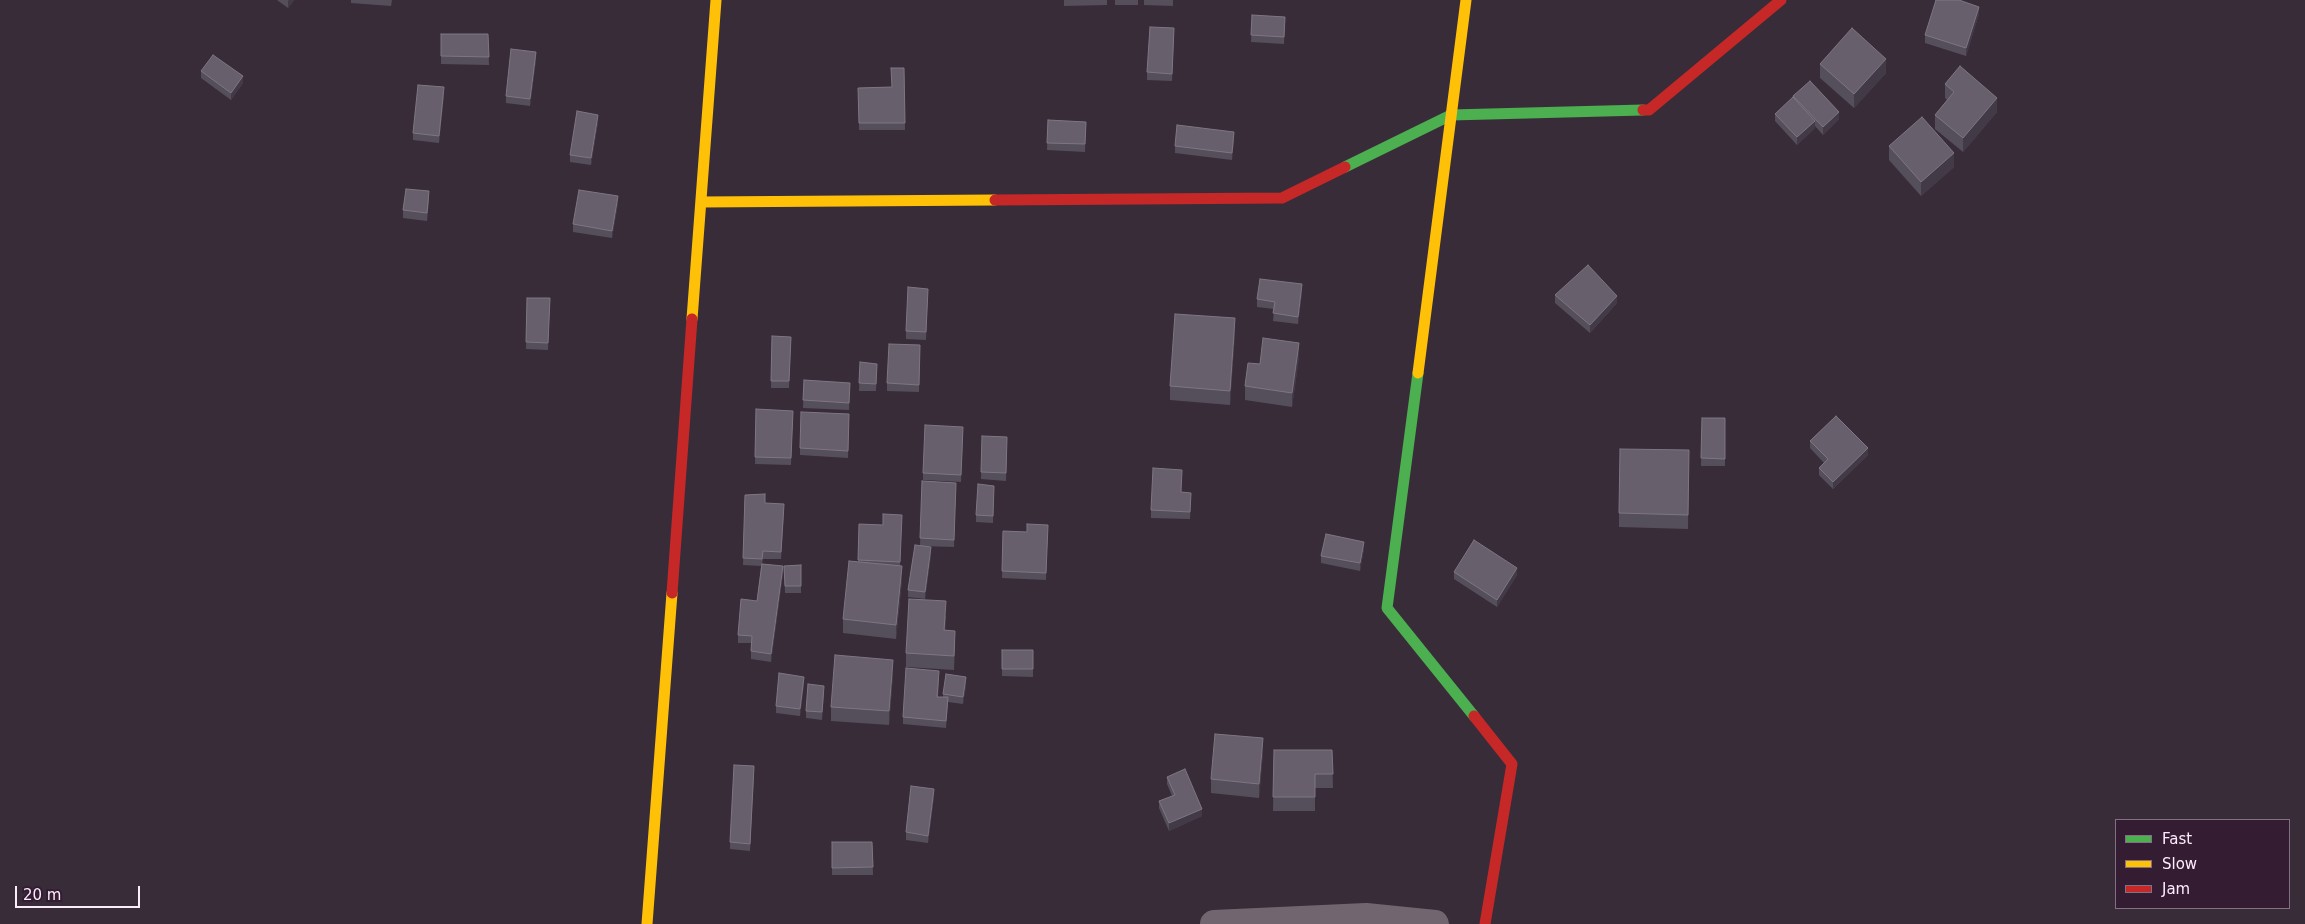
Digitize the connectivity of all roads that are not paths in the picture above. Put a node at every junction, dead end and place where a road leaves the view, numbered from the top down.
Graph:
1 (716, 0) edge
2 (1466, 0) edge
3 (1781, 0) edge
4 (1452, 116) junction
5 (701, 202) junction
6 (647, 924) edge
7 (1214, 924) edge
8 (1435, 924) edge
9 (1485, 924) edge

1 - 5 street
2 - 4 street
3 - 4 street
4 - 5 street
4 - 9 street
5 - 6 street
7 - 8 street

